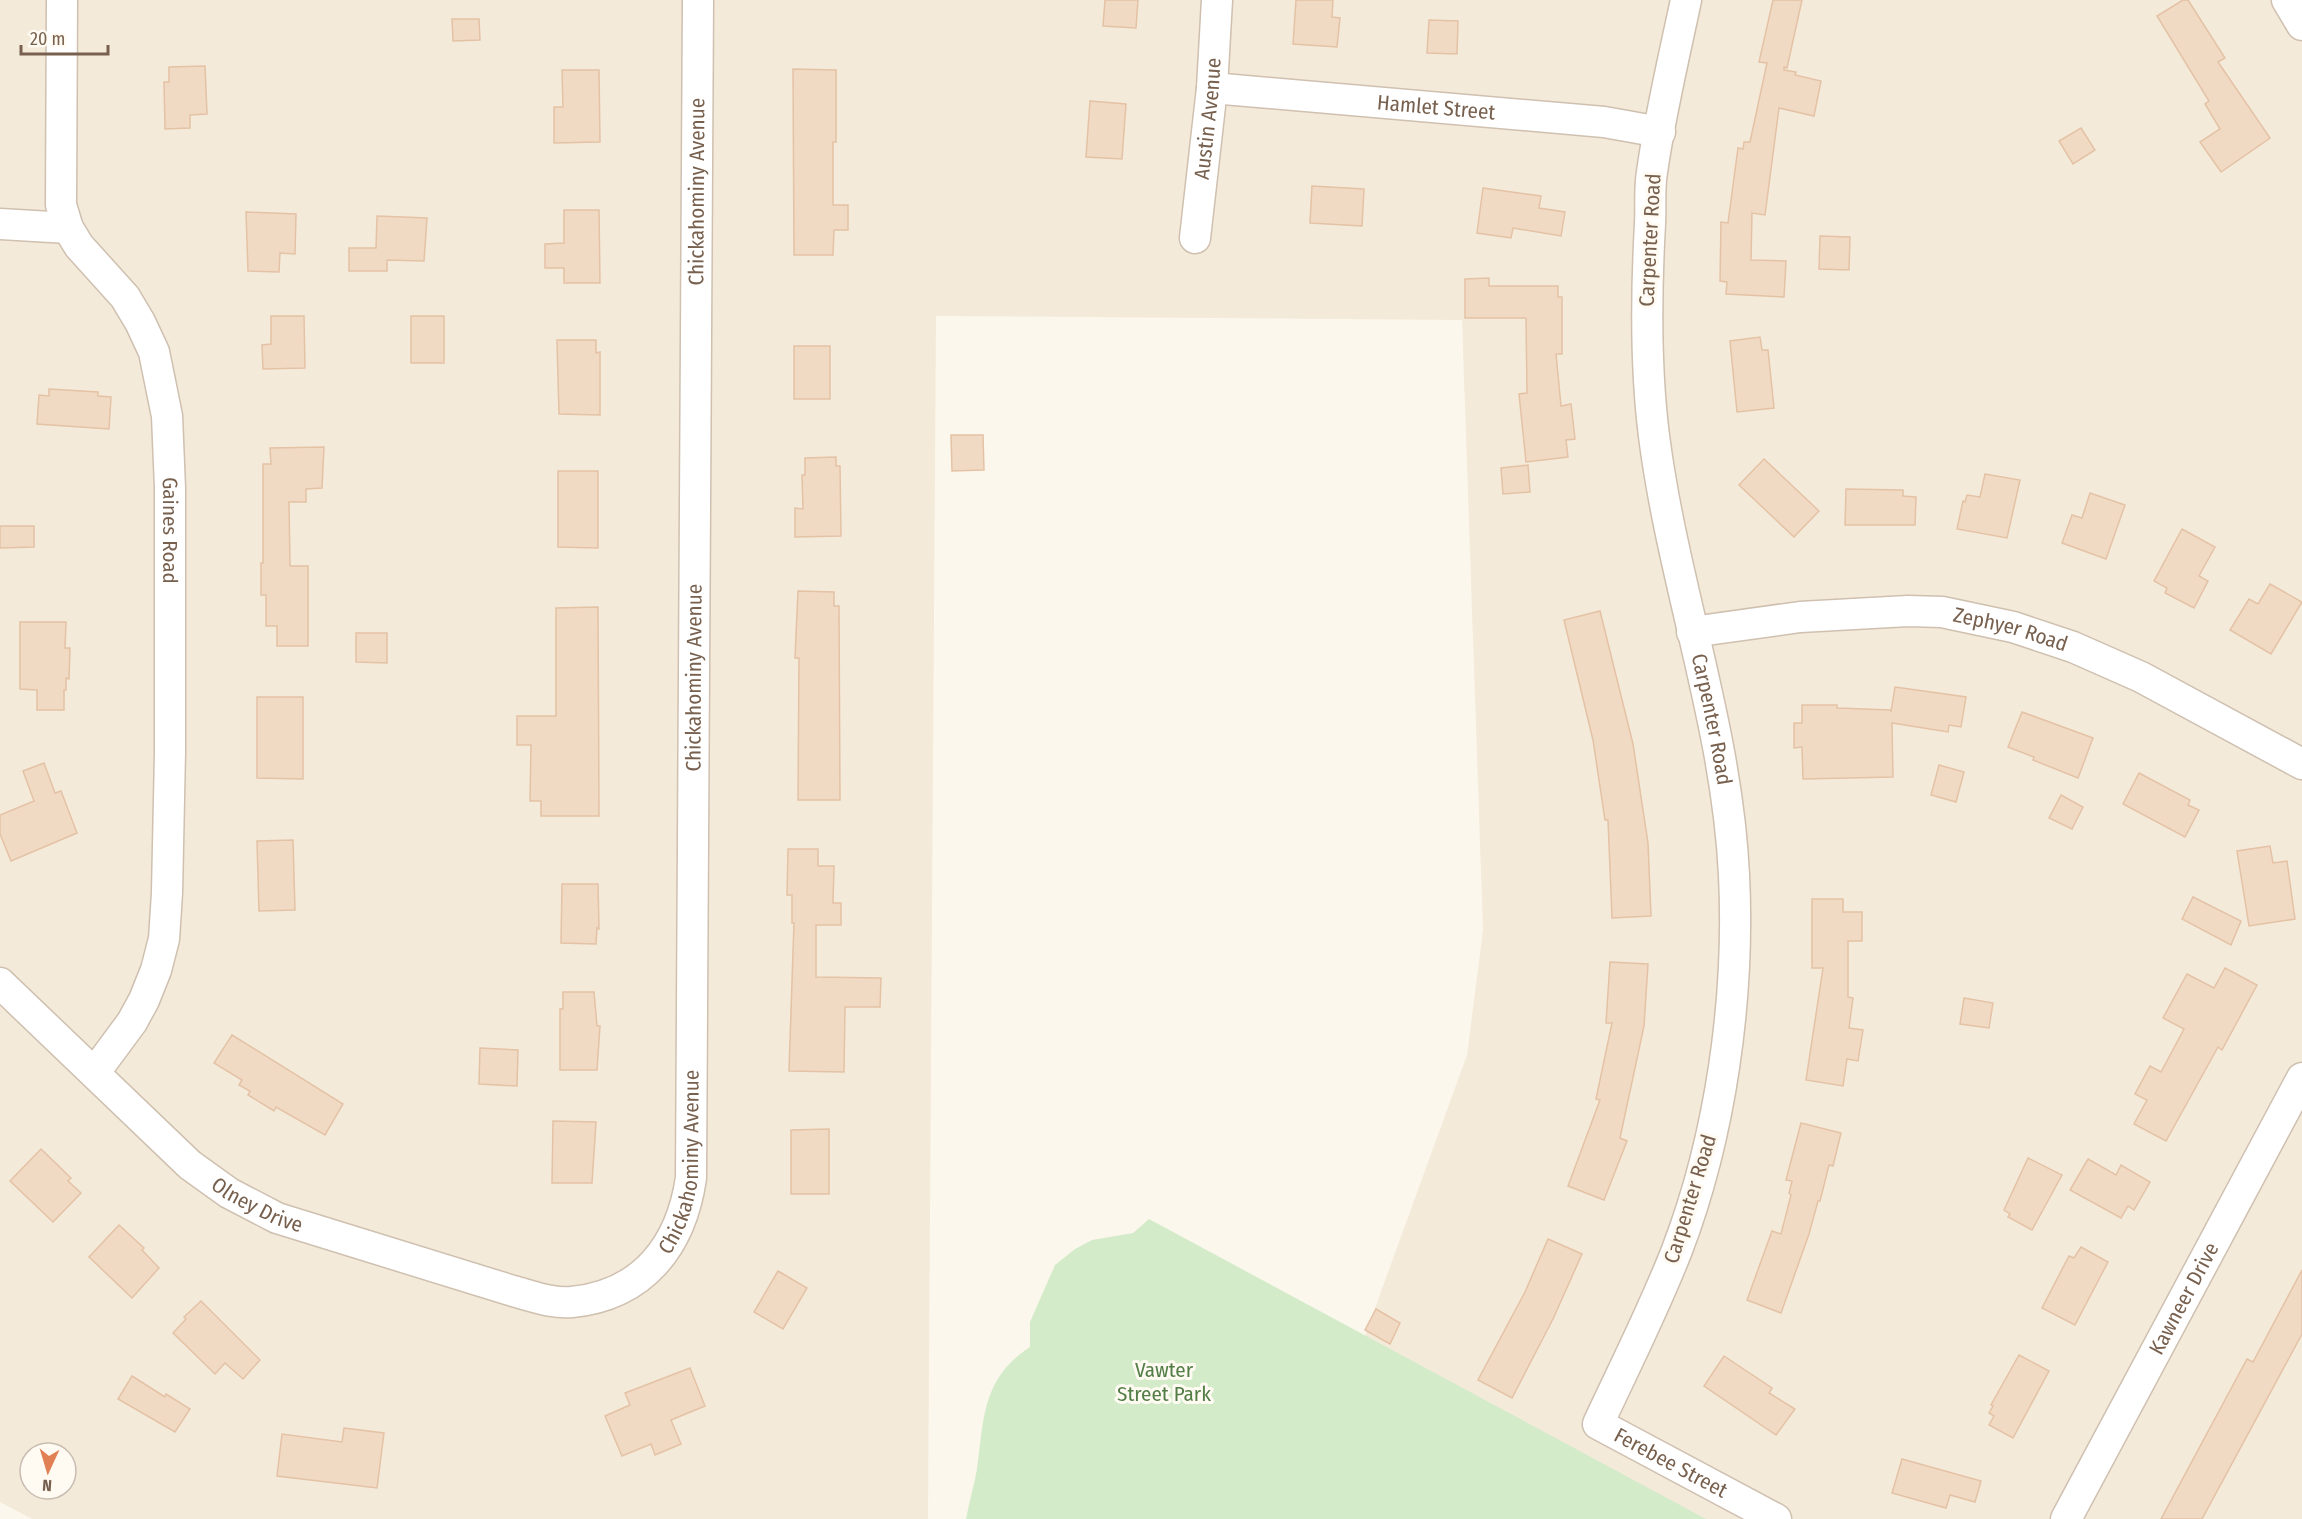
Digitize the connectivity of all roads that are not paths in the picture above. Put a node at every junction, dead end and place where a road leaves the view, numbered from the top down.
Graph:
1 (62, 0) edge
2 (698, 0) edge
3 (1217, 0) edge
4 (1686, 0) edge
5 (2287, 0) edge
6 (2302, 25) edge
7 (1212, 88) junction
8 (1660, 132) junction
9 (0, 224) edge
10 (68, 228) junction
11 (1195, 238) dead end
12 (1692, 632) junction
13 (2302, 764) edge
14 (0, 983) edge
15 (95, 1072) junction
16 (2302, 1078) edge
17 (584, 1299) joint
18 (1598, 1424) joint
19 (1776, 1519) edge
20 (2066, 1519) edge

1 - 10 street, Gaines Road
2 - 17 street, Chickahominy Avenue
3 - 7 street, Austin Avenue
4 - 8 street, Carpenter Road
5 - 6 street
7 - 8 street, Hamlet Street
7 - 11 street, Austin Avenue
8 - 12 street, Carpenter Road
9 - 10 street
10 - 15 street, Gaines Road
12 - 13 street, Zephyer Road
12 - 18 street, Carpenter Road
14 - 15 street, Olney Drive
15 - 17 street, Olney Drive
16 - 20 street, Kawneer Drive
18 - 19 street, Ferebee Street

